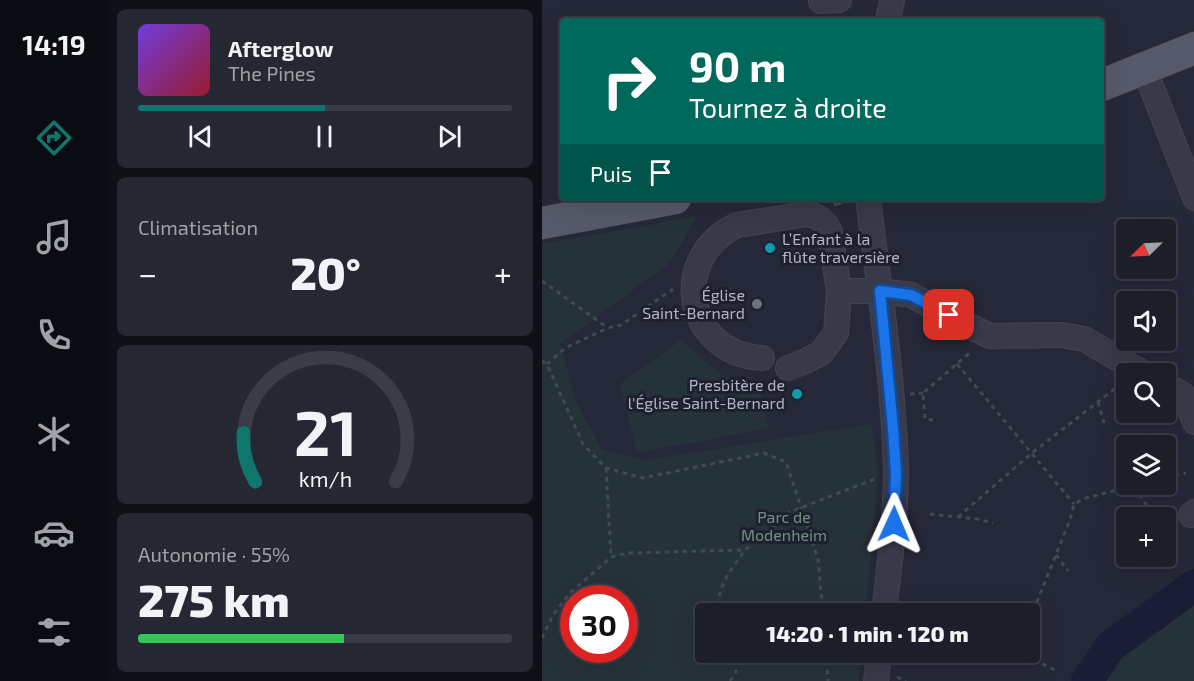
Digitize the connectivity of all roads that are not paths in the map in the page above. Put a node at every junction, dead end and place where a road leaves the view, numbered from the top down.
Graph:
1 (1194, 48) edge
2 (1144, 68) junction
3 (1104, 84) edge
4 (1194, 198) edge
5 (659, 201) edge
6 (868, 201) edge
7 (542, 223) edge
8 (839, 291) junction
9 (880, 291) junction
10 (762, 358) dead end
11 (1126, 363) edge
12 (788, 368) dead end
13 (1176, 391) edge
14 (1194, 422) edge
15 (885, 603) edge
16 (878, 663) edge
17 (876, 681) edge

1 - 2 main road
2 - 3 main road
2 - 4 street
5 - 7 main road
6 - 9 street
8 - 9 street
8 - 10 street
8 - 12 street
9 - 11 street
9 - 15 street
13 - 14 street
16 - 17 street

